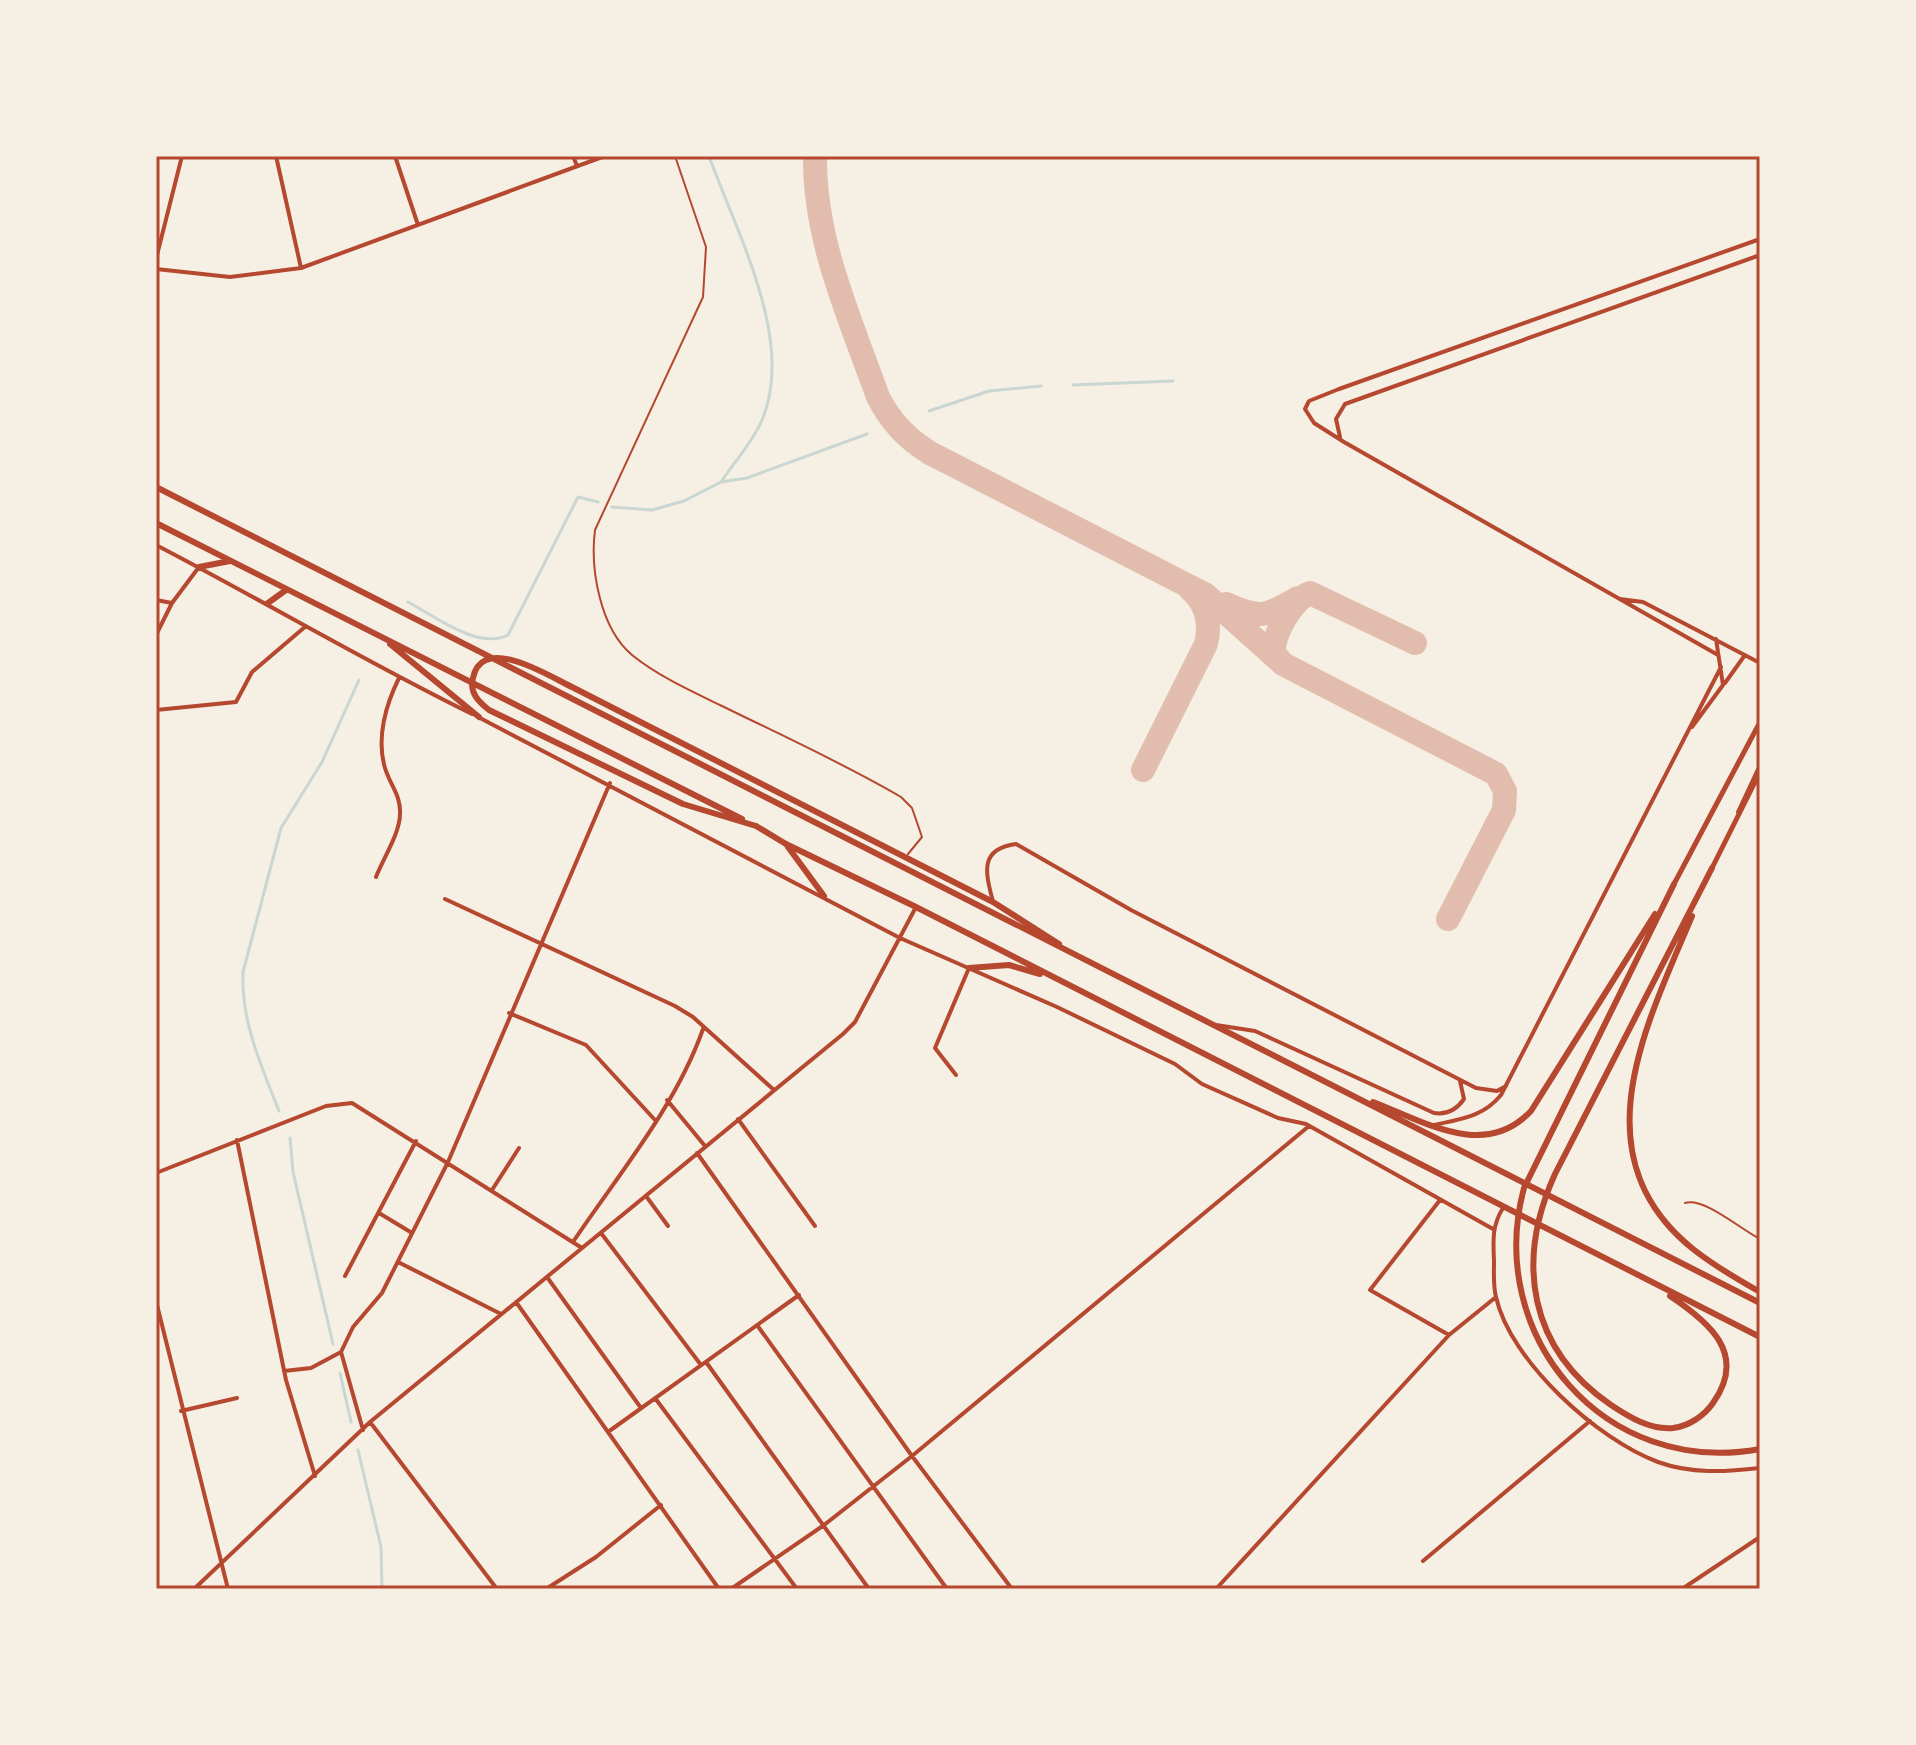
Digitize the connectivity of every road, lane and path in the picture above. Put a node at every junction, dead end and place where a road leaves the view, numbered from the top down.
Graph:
1 (182, 156) edge
2 (276, 156) edge
3 (395, 156) edge
4 (573, 156) edge
5 (605, 156) edge
6 (675, 156) edge
7 (577, 166) junction
8 (418, 225) junction
9 (1760, 239) edge
10 (1760, 255) edge
11 (156, 259) edge
12 (301, 268) junction
13 (156, 269) edge
14 (1344, 442) junction
15 (156, 487) edge
16 (156, 523) edge
17 (156, 545) edge
18 (230, 561) junction
19 (199, 567) junction
20 (286, 590) junction
21 (1618, 599) junction
22 (156, 600) edge
23 (172, 603) junction
24 (268, 603) junction
25 (306, 626) junction
26 (156, 635) edge
27 (381, 636) junction
28 (1716, 639) junction
29 (1718, 655) junction
30 (1745, 655) junction
31 (1760, 663) edge
32 (1721, 667) junction
33 (399, 678) junction
34 (1723, 685) junction
35 (156, 710) edge
36 (479, 717) junction
37 (1760, 722) edge
38 (1687, 731) junction
39 (1760, 765) edge
40 (1760, 772) edge
41 (610, 783) junction
42 (1736, 819) junction
43 (756, 826) junction
44 (786, 844) junction
45 (906, 856) junction
46 (1712, 868) junction
47 (376, 877) dead end
48 (1674, 884) junction
49 (824, 896) junction
50 (445, 899) dead end
51 (993, 902) junction
52 (916, 907) junction
53 (900, 938) junction
54 (539, 942) junction
55 (1085, 961) junction
56 (969, 968) junction
57 (1054, 978) junction
58 (508, 1013) junction
59 (1212, 1025) junction
60 (703, 1029) junction
61 (956, 1075) dead end
62 (1458, 1079) junction
63 (1506, 1086) junction
64 (774, 1090) junction
65 (1344, 1092) junction
66 (667, 1100) junction
67 (738, 1119) junction
68 (655, 1120) junction
69 (1433, 1125) junction
70 (1310, 1126) junction
71 (237, 1140) junction
72 (416, 1141) junction
73 (705, 1146) junction
74 (519, 1148) dead end
75 (697, 1153) junction
76 (448, 1162) junction
77 (156, 1173) edge
78 (491, 1190) junction
79 (645, 1196) junction
80 (1440, 1200) junction
81 (1685, 1203) dead end
82 (1503, 1208) junction
83 (379, 1213) junction
84 (668, 1226) dead end
85 (815, 1226) dead end
86 (1493, 1229) junction
87 (601, 1232) junction
88 (412, 1233) junction
89 (1760, 1239) edge
90 (572, 1242) junction
91 (582, 1248) junction
92 (398, 1262) junction
93 (345, 1276) dead end
94 (547, 1277) junction
95 (1648, 1281) junction
96 (1760, 1292) edge
97 (799, 1295) junction
98 (1496, 1297) junction
99 (156, 1302) edge
100 (516, 1302) junction
101 (1760, 1303) edge
102 (501, 1314) junction
103 (757, 1325) junction
104 (1449, 1335) junction
105 (1760, 1337) edge
106 (341, 1352) junction
107 (704, 1364) junction
108 (284, 1371) junction
109 (237, 1398) dead end
110 (655, 1398) junction
111 (641, 1408) junction
112 (181, 1411) junction
113 (1590, 1421) junction
114 (370, 1422) junction
115 (363, 1430) junction
116 (608, 1432) junction
117 (1760, 1449) edge
118 (912, 1456) junction
119 (1760, 1468) edge
120 (315, 1476) junction
121 (873, 1487) junction
122 (661, 1505) junction
123 (824, 1525) junction
124 (1760, 1537) edge
125 (775, 1558) junction
126 (1423, 1561) dead end
127 (223, 1565) junction
128 (194, 1589) edge
129 (228, 1589) edge
130 (497, 1589) edge
131 (546, 1589) edge
132 (719, 1589) edge
133 (731, 1589) edge
134 (797, 1589) edge
135 (869, 1589) edge
136 (947, 1589) edge
137 (1012, 1589) edge
138 (1216, 1589) edge
139 (1682, 1589) edge

1 - 11 street
2 - 12 street
3 - 8 street
4 - 7 street
5 - 7 street
6 - 45 lane
7 - 8 street
8 - 12 street
9 - 14 street
10 - 14 street
12 - 13 street
14 - 21 street
15 - 55 main road
16 - 18 main road
17 - 19 street
18 - 19 main road
18 - 20 main road
19 - 23 street
19 - 24 street
20 - 24 main road
20 - 27 main road
21 - 28 street
21 - 29 street
22 - 23 street
23 - 26 street
24 - 25 street
25 - 33 street
25 - 35 street
27 - 36 main road
27 - 43 main road
28 - 29 street
28 - 30 street
29 - 32 street
30 - 31 street
30 - 34 street
32 - 34 street
32 - 38 street
33 - 36 street
33 - 47 street
34 - 38 street
36 - 41 street
37 - 48 street
38 - 63 street
39 - 42 street
40 - 42 street
41 - 49 street
41 - 54 street
42 - 46 street
43 - 44 main road
43 - 45 main road
44 - 49 main road
44 - 52 main road
45 - 51 main road
46 - 95 main road
46 - 96 main road
48 - 69 main road
48 - 117 main road
49 - 53 street
50 - 54 street
51 - 55 main road
51 - 62 street
52 - 53 street
52 - 57 main road
53 - 56 street
53 - 64 street
54 - 58 street
54 - 60 street
55 - 59 main road
56 - 57 main road
56 - 61 street
56 - 70 street
57 - 82 main road
58 - 68 street
58 - 76 street
59 - 62 street
59 - 65 main road
60 - 64 street
60 - 66 street
62 - 63 street
63 - 69 street
64 - 67 street
65 - 69 main road
65 - 101 main road
66 - 68 street
66 - 73 street
67 - 73 street
67 - 85 street
68 - 90 street
70 - 80 street
70 - 118 street
71 - 72 street
71 - 77 street
71 - 108 street
72 - 76 street
72 - 83 street
73 - 75 street
74 - 78 street
75 - 79 street
75 - 97 street
76 - 78 street
76 - 88 street
78 - 90 street
79 - 84 street
79 - 87 street
80 - 86 street
80 - 104 street
81 - 89 lane
82 - 86 street
82 - 95 main road
83 - 88 street
83 - 93 street
86 - 98 street
87 - 91 street
87 - 107 street
88 - 92 street
90 - 91 street
91 - 94 street
92 - 102 street
92 - 106 street
94 - 100 street
94 - 111 street
95 - 105 main road
97 - 103 street
97 - 118 street
98 - 104 street
98 - 113 street
99 - 112 street
100 - 102 street
100 - 116 street
102 - 114 street
103 - 107 street
103 - 121 street
104 - 138 street
106 - 108 street
106 - 115 street
107 - 110 street
107 - 123 street
108 - 120 street
109 - 112 street
110 - 111 street
110 - 125 street
111 - 116 street
112 - 127 street
113 - 119 street
113 - 126 street
114 - 115 street
114 - 130 street
115 - 120 street
116 - 122 street
118 - 121 street
118 - 137 street
120 - 127 street
121 - 123 street
121 - 136 street
122 - 131 street
122 - 132 street
123 - 125 street
123 - 135 street
124 - 139 street
125 - 133 street
125 - 134 street
127 - 128 street
127 - 129 street

